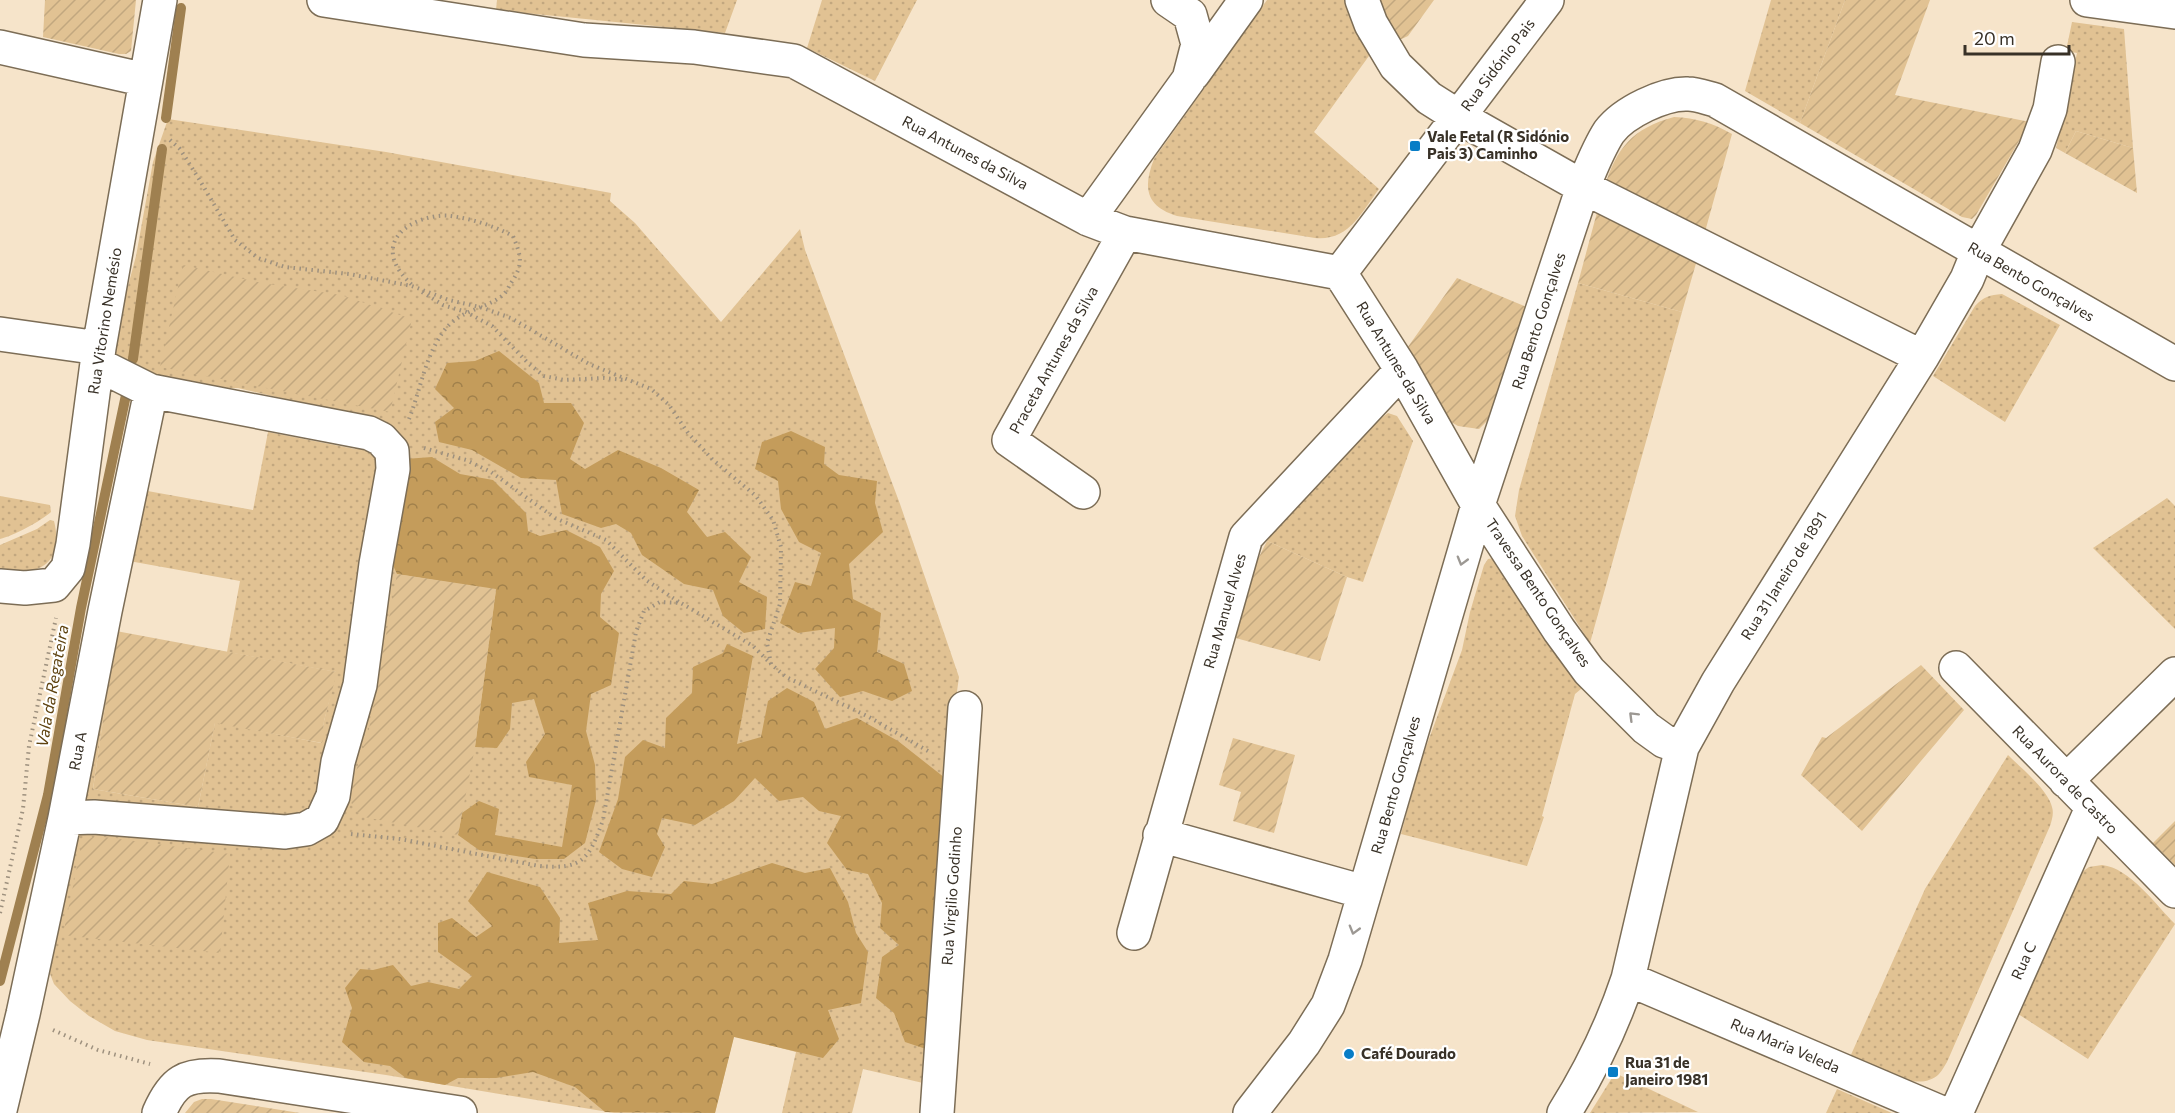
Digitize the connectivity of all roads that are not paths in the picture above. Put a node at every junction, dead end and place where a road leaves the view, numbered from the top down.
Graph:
1 (160, 0) edge
2 (324, 0) edge
3 (1168, 0) edge
4 (1246, 0) edge
5 (1362, 0) edge
6 (1546, 0) edge
7 (2087, 0) edge
8 (2175, 12) edge
9 (0, 47) edge
10 (2058, 62) dead end
11 (1190, 79) junction
12 (146, 80) junction
13 (1459, 117) junction
14 (1583, 187) junction
15 (1088, 219) junction
16 (1125, 234) junction
17 (1978, 252) junction
18 (1340, 273) junction
19 (0, 334) edge
20 (98, 356) junction
21 (1922, 357) junction
22 (2175, 364) edge
23 (1402, 370) junction
24 (151, 392) junction
25 (1083, 492) dead end
26 (1478, 505) junction
27 (0, 586) edge
28 (1956, 668) dead end
29 (2175, 674) edge
30 (965, 708) dead end
31 (1682, 747) junction
32 (2066, 781) junction
33 (2092, 808) junction
34 (65, 818) junction
35 (1160, 835) junction
36 (2175, 891) edge
37 (1364, 892) junction
38 (1134, 933) dead end
39 (1628, 979) junction
40 (938, 1099) edge
41 (0, 1110) edge
42 (159, 1113) edge
43 (460, 1113) edge
44 (1250, 1113) edge
45 (1564, 1113) edge
46 (1942, 1113) edge
47 (1956, 1113) edge

1 - 12 street, Rua Vitorino Nemésio
2 - 15 street, Rua Antunes da Silva
3 - 11 street
4 - 11 street
5 - 13 street
6 - 13 street, Rua Sidónio Pais
7 - 8 street
9 - 12 street
10 - 17 street, Rua 31 Janeiro de 1891
11 - 15 street
12 - 20 street, Rua Vitorino Nemésio
13 - 14 street
13 - 18 street, Rua Sidónio Pais
14 - 17 street, Rua Bento Gonçalves
14 - 21 street
14 - 26 street, Rua Bento Gonçalves
15 - 16 street, Rua Antunes da Silva
16 - 18 street, Rua Antunes da Silva
16 - 25 street, Praceta Antunes da Silva
17 - 21 street, Rua 31 Janeiro de 1891
17 - 22 street, Rua Bento Gonçalves
18 - 23 street, Rua Antunes da Silva
19 - 20 street
20 - 24 street
20 - 27 street, Rua Vitorino Nemésio
21 - 31 street, Rua 31 Janeiro de 1891
23 - 26 street, Rua Antunes da Silva
23 - 35 street, Rua Manuel Alves
24 - 34 street, Rua A
24 - 34 street
31 -> 26 street, Travessa Bento Gonçalves
26 -> 37 street, Rua Bento Gonçalves
28 - 32 street, Rua Aurora de Castro
29 - 32 street
30 - 40 street, Rua Virgilio Godinho
31 - 39 street, Rua 31 Janeiro de 1891
32 - 33 street, Rua Aurora de Castro
33 - 36 street, Rua Aurora de Castro
33 - 47 street, Rua C
34 - 41 street, Rua A
35 - 37 street
35 - 38 street, Rua Manuel Alves
37 -> 44 street, Rua Bento Gonçalves
39 - 45 street, Rua 31 Janeiro de 1891
39 - 46 street, Rua Maria Veleda
42 - 43 street

